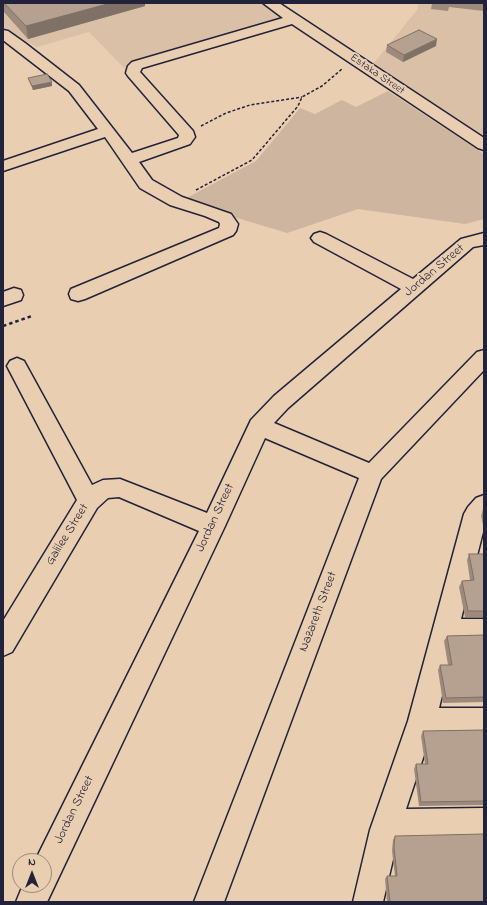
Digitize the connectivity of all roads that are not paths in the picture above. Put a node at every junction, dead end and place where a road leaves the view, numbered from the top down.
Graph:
1 (270, 3) edge
2 (294, 19) junction
3 (3, 34) edge
4 (108, 131) junction
5 (484, 145) edge
6 (129, 160) junction
7 (3, 166) edge
8 (320, 238) dead end
9 (484, 239) edge
10 (415, 288) junction
11 (78, 294) dead end
12 (484, 357) edge
13 (17, 366) dead end
14 (259, 426) junction
15 (372, 474) junction
16 (89, 501) junction
17 (484, 505) edge
18 (212, 526) junction
19 (475, 553) edge
20 (446, 631) junction
21 (484, 631) edge
22 (3, 644) edge
23 (422, 721) junction
24 (484, 721) edge
25 (484, 823) edge
26 (387, 824) junction
27 (52, 857) edge
28 (209, 902) edge
29 (368, 902) edge

1 - 2 street, Estaka Street
2 - 5 street, Estaka Street
2 - 6 street
3 - 4 street
4 - 6 street
4 - 7 street
6 - 11 street
8 - 10 street
9 - 10 street, Jordan Street
10 - 14 street, Jordan Street
12 - 15 street, Nazareth Street
13 - 16 street
14 - 15 street
14 - 18 street, Jordan Street
15 - 28 street, Nazareth Street
16 - 18 street, Galilee Street
16 - 22 street, Galilee Street
17 - 19 street
18 - 27 street, Jordan Street
19 - 20 street
20 - 21 street
20 - 23 street
23 - 24 street
23 - 26 street
25 - 26 street
26 - 29 street

